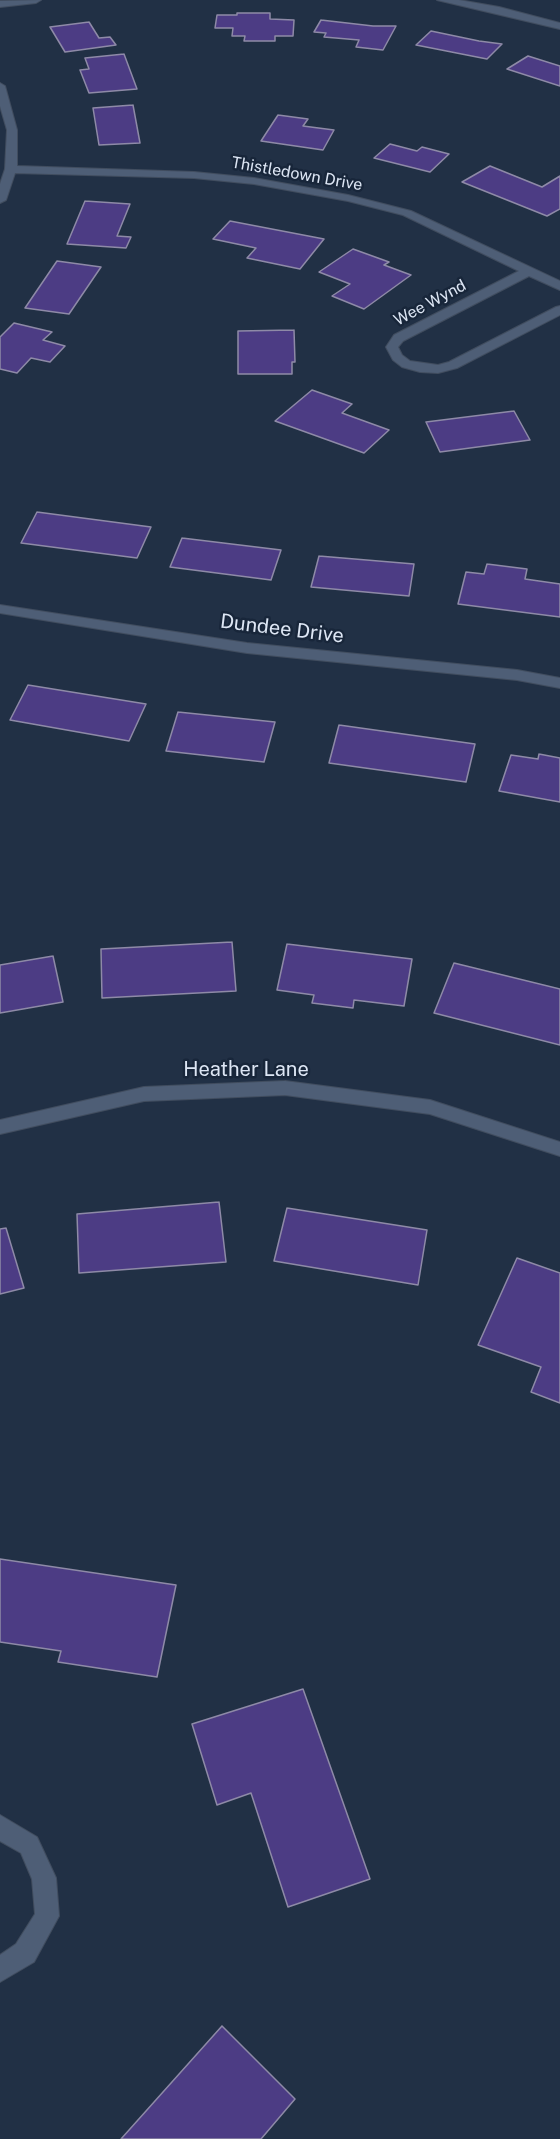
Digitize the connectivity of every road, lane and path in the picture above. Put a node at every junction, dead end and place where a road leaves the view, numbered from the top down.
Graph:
1 (36, 0) edge
2 (442, 0) edge
3 (0, 4) edge
4 (560, 26) edge
5 (0, 86) edge
6 (11, 169) junction
7 (0, 200) edge
8 (529, 271) junction
9 (560, 286) edge
10 (560, 310) edge
11 (0, 609) edge
12 (560, 683) edge
13 (0, 1127) edge
14 (560, 1149) edge
15 (0, 1827) edge
16 (0, 1970) edge

1 - 3 street
2 - 4 street
5 - 6 street
6 - 7 street
6 - 8 street, Thistledown Drive
8 - 9 street, Thistledown Drive
8 - 10 street, Wee Wynd
11 - 12 street, Dundee Drive
13 - 14 street, Heather Lane
15 - 16 street

